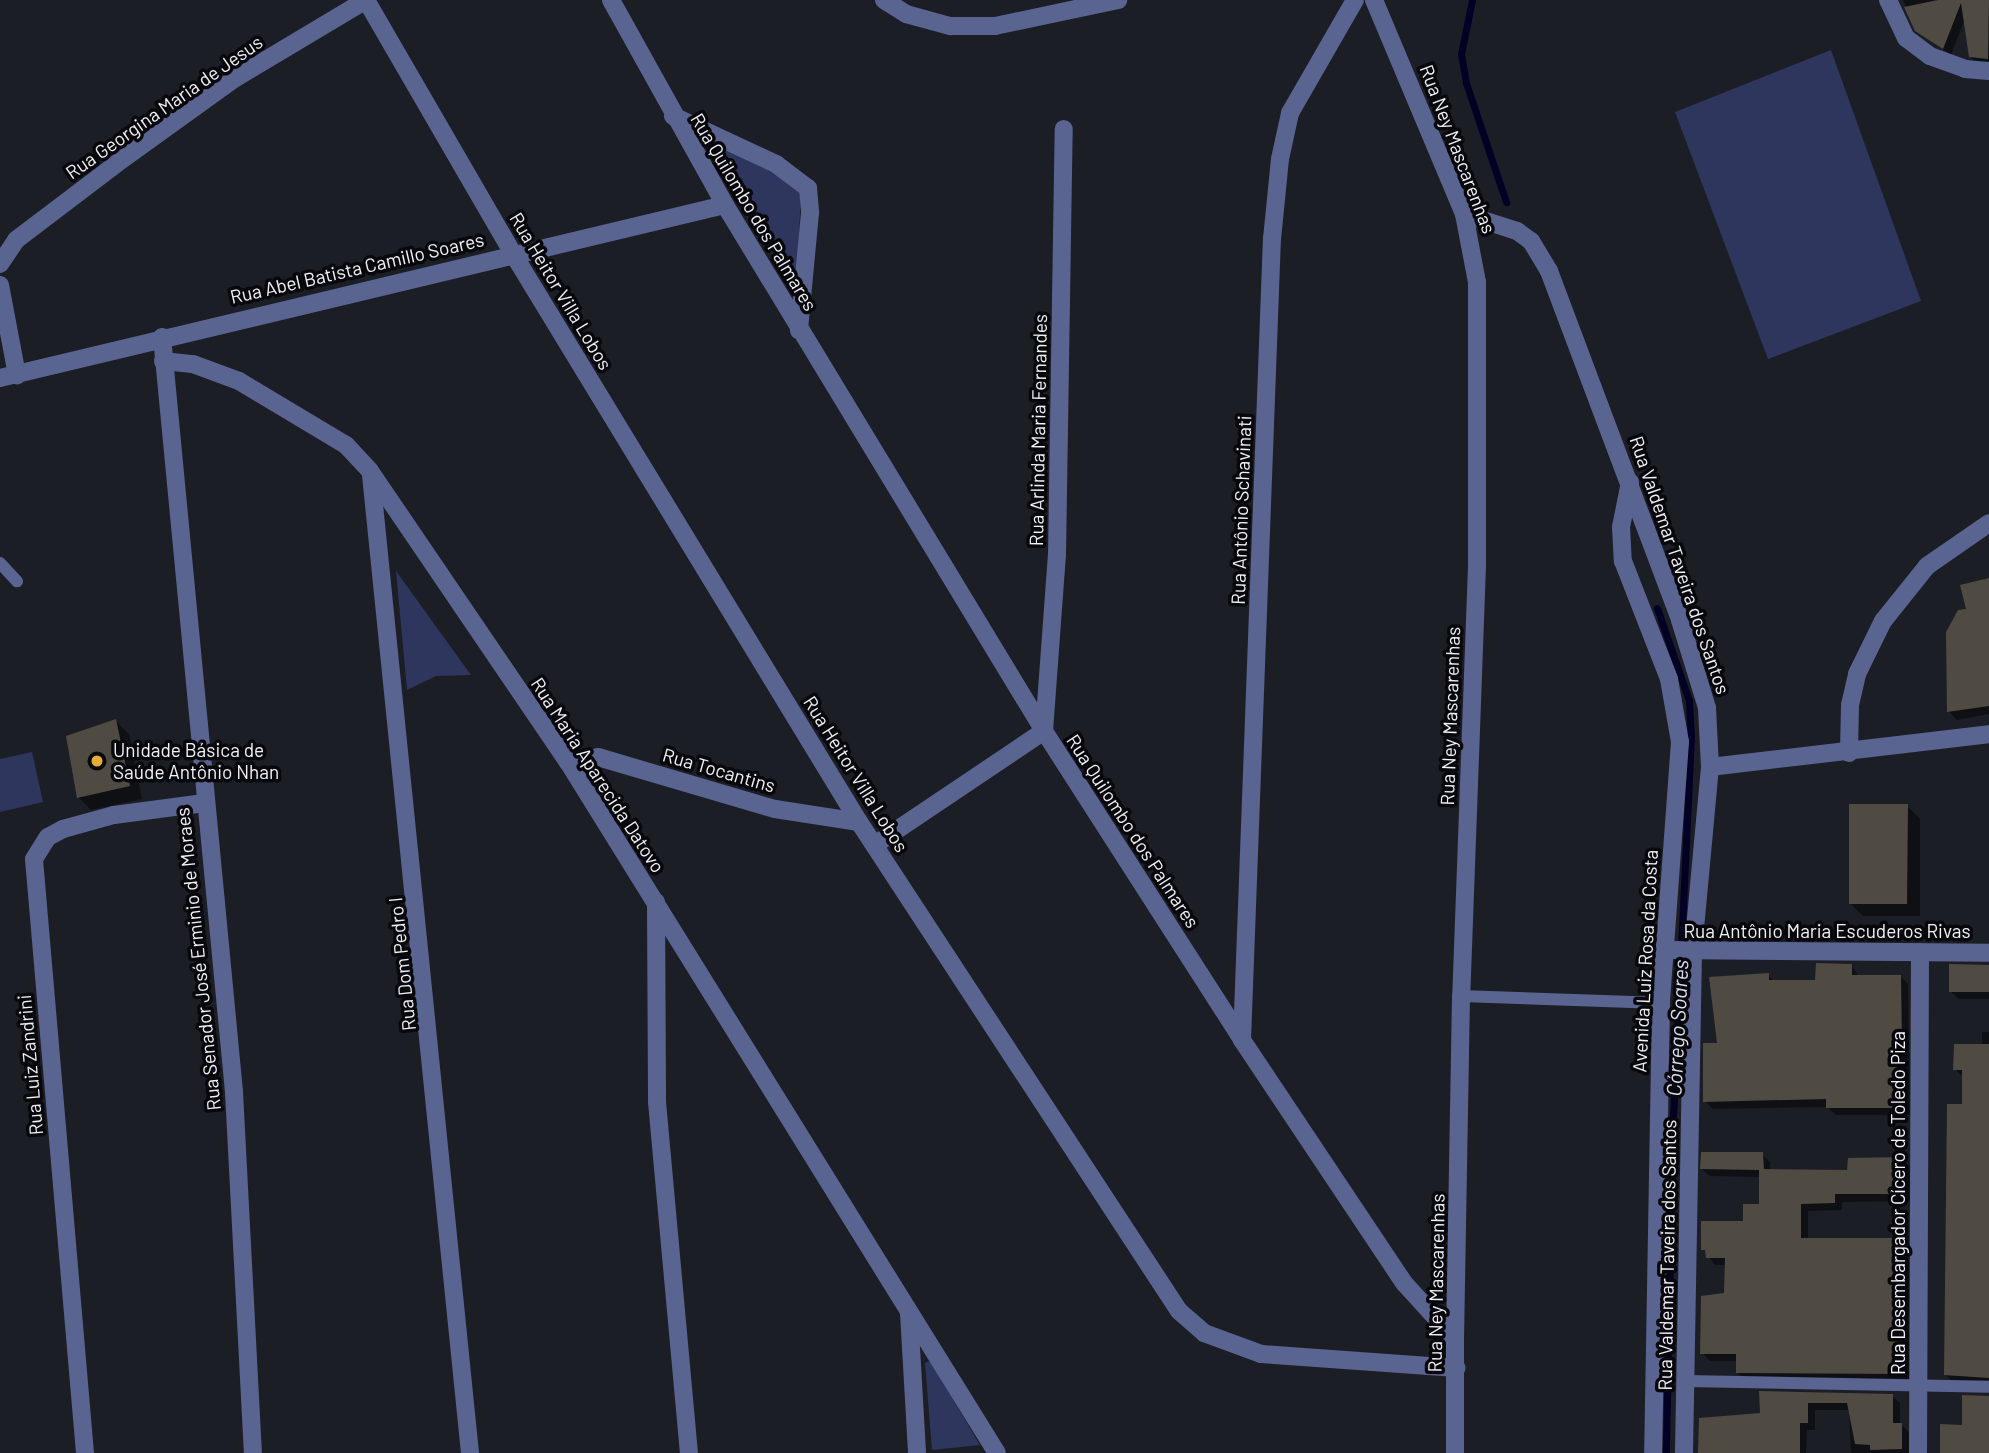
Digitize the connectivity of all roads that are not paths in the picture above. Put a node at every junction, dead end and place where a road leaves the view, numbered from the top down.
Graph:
1 (366, 0) edge
2 (611, 0) edge
3 (884, 0) edge
4 (1355, 0) edge
5 (1374, 0) edge
6 (1888, 0) edge
7 (1112, 1) edge
8 (1989, 71) edge
9 (673, 116) junction
10 (1064, 129) dead end
11 (724, 205) junction
12 (1464, 214) junction
13 (512, 252) junction
14 (0, 264) edge
15 (0, 285) edge
16 (799, 330) junction
17 (162, 337) junction
18 (163, 361) junction
19 (8, 377) edge
20 (370, 471) junction
21 (1630, 482) junction
22 (1989, 523) edge
23 (0, 563) edge
24 (16, 581) dead end
25 (1044, 731) junction
26 (1989, 734) edge
27 (1849, 753) junction
28 (568, 762) junction
29 (1710, 767) junction
30 (204, 803) junction
31 (859, 822) junction
32 (876, 844) junction
33 (656, 902) junction
34 (1667, 950) junction
35 (1691, 952) junction
36 (1920, 952) junction
37 (1989, 953) edge
38 (1461, 996) junction
39 (1661, 1003) junction
40 (1242, 1040) junction
41 (908, 1311) junction
42 (1455, 1339) junction
43 (1456, 1368) junction
44 (1686, 1381) junction
45 (1919, 1386) junction
46 (1989, 1387) edge
47 (85, 1453) edge
48 (253, 1453) edge
49 (470, 1453) edge
50 (689, 1453) edge
51 (916, 1453) edge
52 (997, 1453) edge
53 (1455, 1453) edge
54 (1653, 1453) edge
55 (1684, 1453) edge
56 (1917, 1453) edge

1 - 13 street, Rua Heitor Villa Lobos
1 - 14 street, Rua Georgina Maria de Jesus
2 - 9 street, Rua Quilombo dos Palmares
3 - 7 street
4 - 40 street, Rua Antônio Schavinati
5 - 12 street, Rua Ney Mascarenhas
6 - 8 street
9 - 11 street, Rua Quilombo dos Palmares
9 - 16 street, Rua Quilombo dos Palmares
10 - 25 street, Rua Arlinda Maria Fernandes
11 - 13 street, Rua Abel Batista Camillo Soares
11 - 16 street, Rua Quilombo dos Palmares
12 - 21 street, Rua Valdemar Taveira dos Santos
12 - 38 street, Rua Ney Mascarenhas
13 - 17 street, Rua Abel Batista Camillo Soares
13 - 31 street, Rua Heitor Villa Lobos
15 - 19 street
16 - 25 street, Rua Quilombo dos Palmares
17 - 18 street, Rua Senador José Erminio de Moraes
17 - 19 street, Rua Abel Batista Camillo Soares
18 - 20 street, Rua Maria Aparecida Datovo
18 - 30 street, Rua Senador José Erminio de Moraes
20 - 28 street, Rua Maria Aparecida Datovo
20 - 49 street, Rua Dom Pedro I
21 - 29 street, Rua Valdemar Taveira dos Santos
21 - 34 street, Avenida Luiz Rosa da Costa
22 - 27 street
23 - 24 lane
25 - 32 street
25 - 40 street, Rua Quilombo dos Palmares
26 - 27 street
27 - 29 street
28 - 31 street, Rua Tocantins
28 - 33 street, Rua Maria Aparecida Datovo
29 - 35 street, Rua Valdemar Taveira dos Santos
30 - 47 street, Rua Luiz Zandrini
30 - 48 street, Rua Senador José Erminio de Moraes
31 - 32 street, Rua Heitor Villa Lobos
32 - 43 street, Rua Heitor Villa Lobos
33 - 41 street, Rua Maria Aparecida Datovo
33 - 50 street
34 - 35 street, Rua Antônio Maria Escuderos Rivas
34 - 39 street, Avenida Luiz Rosa da Costa
35 - 36 street, Rua Antônio Maria Escuderos Rivas
35 - 44 street, Rua Valdemar Taveira dos Santos
36 - 37 street, Rua Antônio Maria Escuderos Rivas
36 - 45 street, Rua Desembargador Cícero de Toledo Piza
38 - 39 lane
38 - 42 street, Rua Ney Mascarenhas
39 - 54 street, Avenida Luiz Rosa da Costa
40 - 42 street, Rua Quilombo dos Palmares
41 - 51 street
41 - 52 street, Rua Maria Aparecida Datovo
42 - 43 street, Rua Ney Mascarenhas
43 - 53 street, Rua Ney Mascarenhas
44 - 45 lane
44 - 55 street, Rua Valdemar Taveira dos Santos
45 - 46 lane
45 - 56 street, Rua Desembargador Cícero de Toledo Piza

